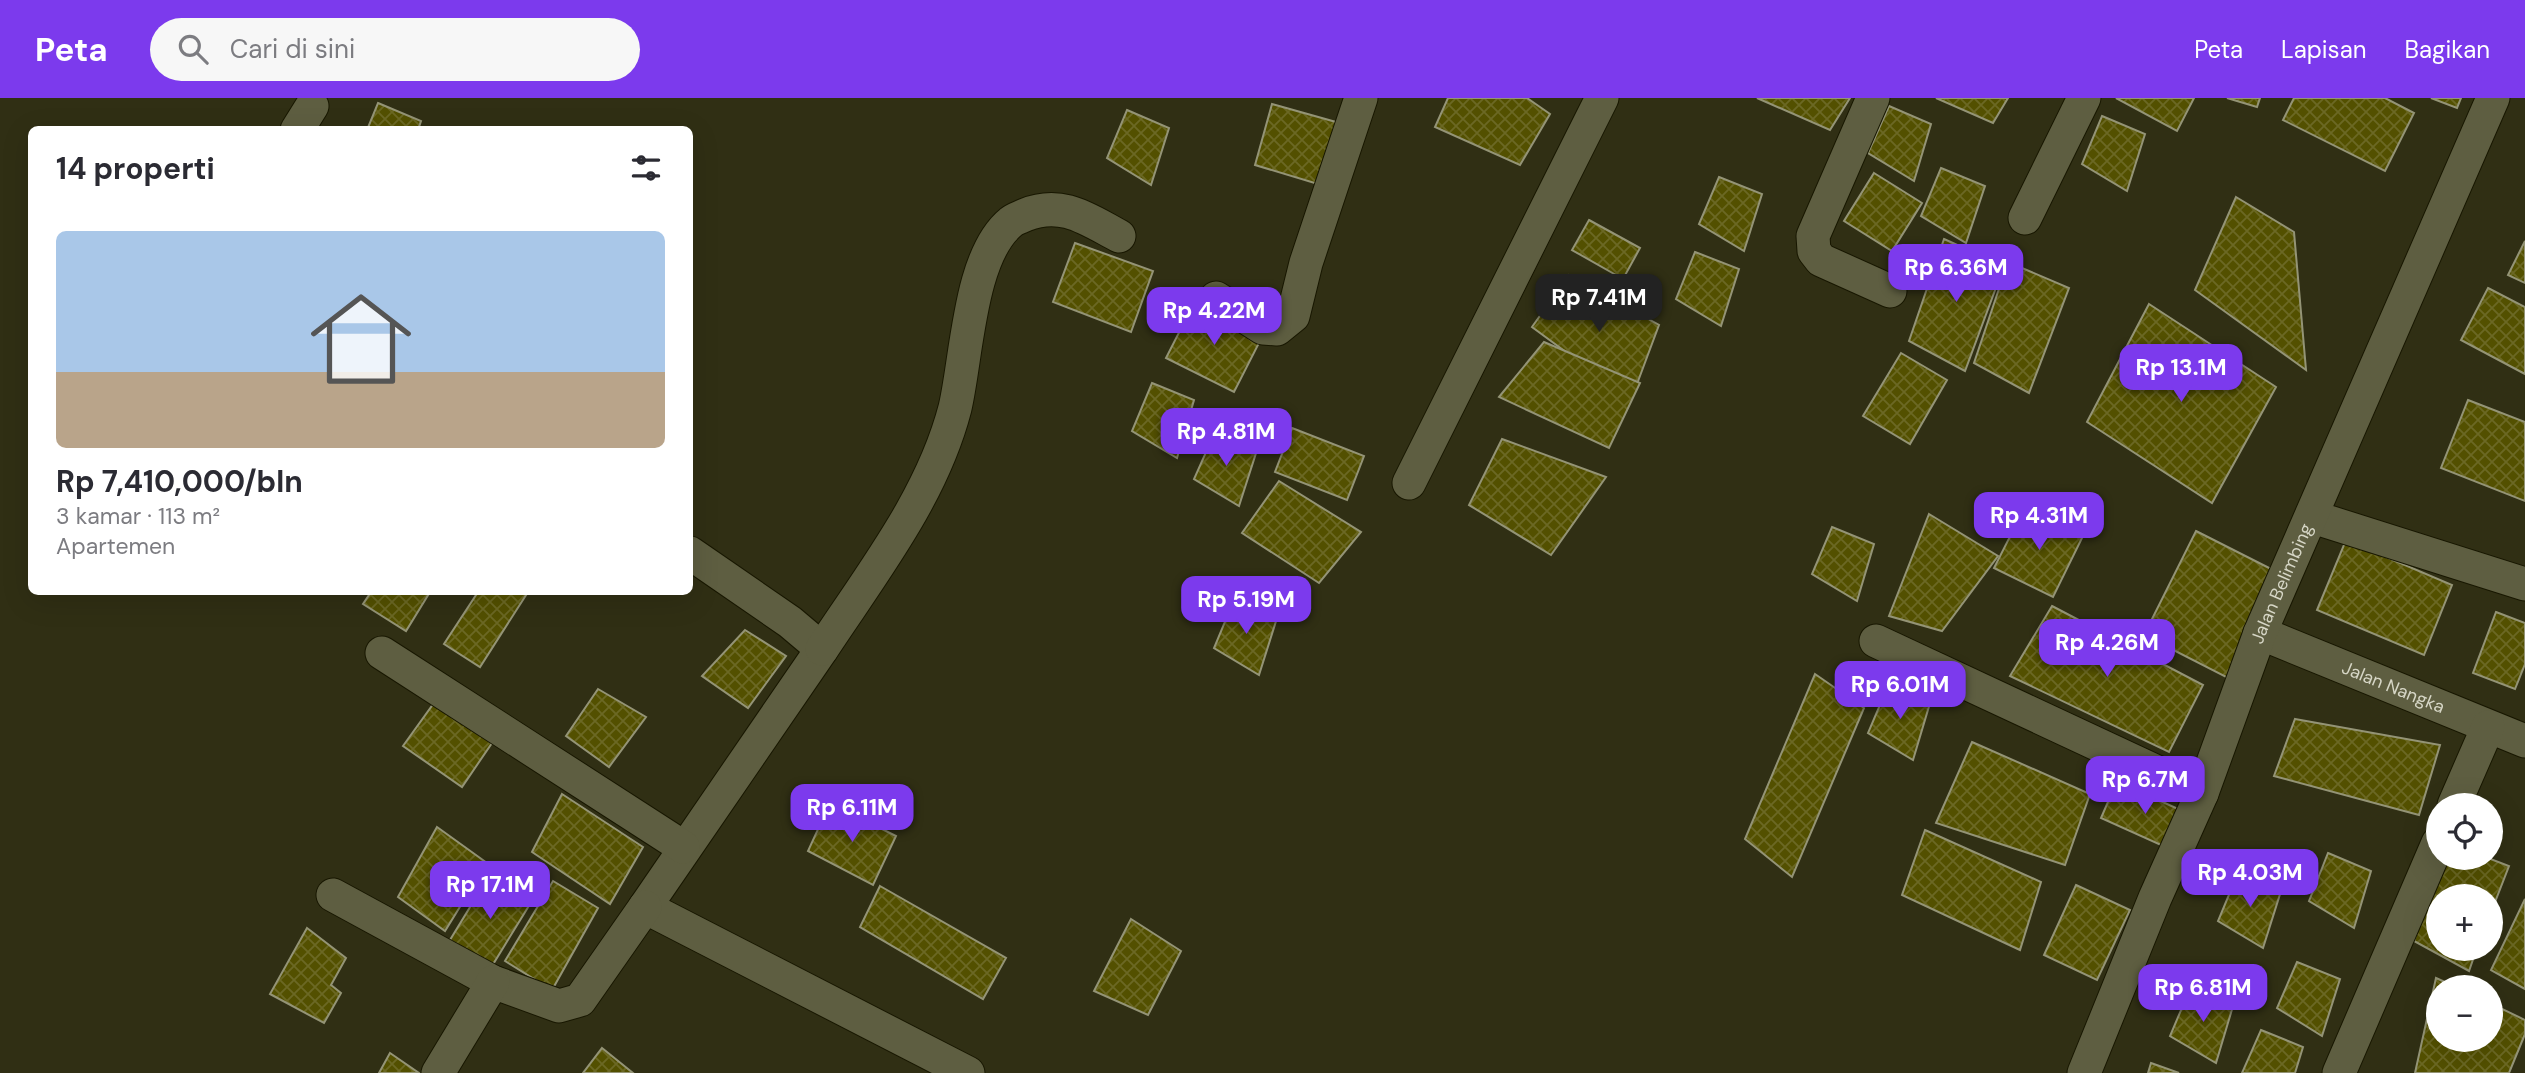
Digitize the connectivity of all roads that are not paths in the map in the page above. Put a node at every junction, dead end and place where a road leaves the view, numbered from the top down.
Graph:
1 (1361, 98) edge
2 (1602, 98) edge
3 (1873, 98) edge
4 (2084, 98) edge
5 (2493, 98) edge
6 (2025, 218) dead end
7 (1119, 236) dead end
8 (1890, 291) dead end
9 (1216, 298) dead end
10 (1409, 482) dead end
11 (2313, 517) junction
12 (693, 556) edge
13 (2525, 583) edge
14 (2260, 633) junction
15 (1876, 641) dead end
16 (822, 649) junction
17 (382, 653) dead end
18 (2488, 727) junction
19 (2525, 741) edge
20 (2203, 793) junction
21 (2459, 793) edge
22 (683, 847) junction
23 (2426, 870) edge
24 (333, 895) dead end
25 (645, 907) junction
26 (494, 982) junction
27 (438, 1073) edge
28 (968, 1073) edge
29 (2084, 1073) edge
30 (2339, 1073) edge

1 - 9 street
2 - 10 street
3 - 8 street
4 - 6 street
5 - 11 street, Jalan Belimbing
7 - 16 street
11 - 13 street
11 - 14 street, Jalan Belimbing
12 - 16 street
14 - 18 street, Jalan Nangka
14 - 20 street, Jalan Belimbing
15 - 20 street
16 - 22 street
17 - 22 street
18 - 19 street, Jalan Nangka
18 - 21 street
20 - 29 street, Jalan Belimbing
22 - 25 street
23 - 30 street
24 - 26 street
25 - 26 street
25 - 28 street
26 - 27 street

